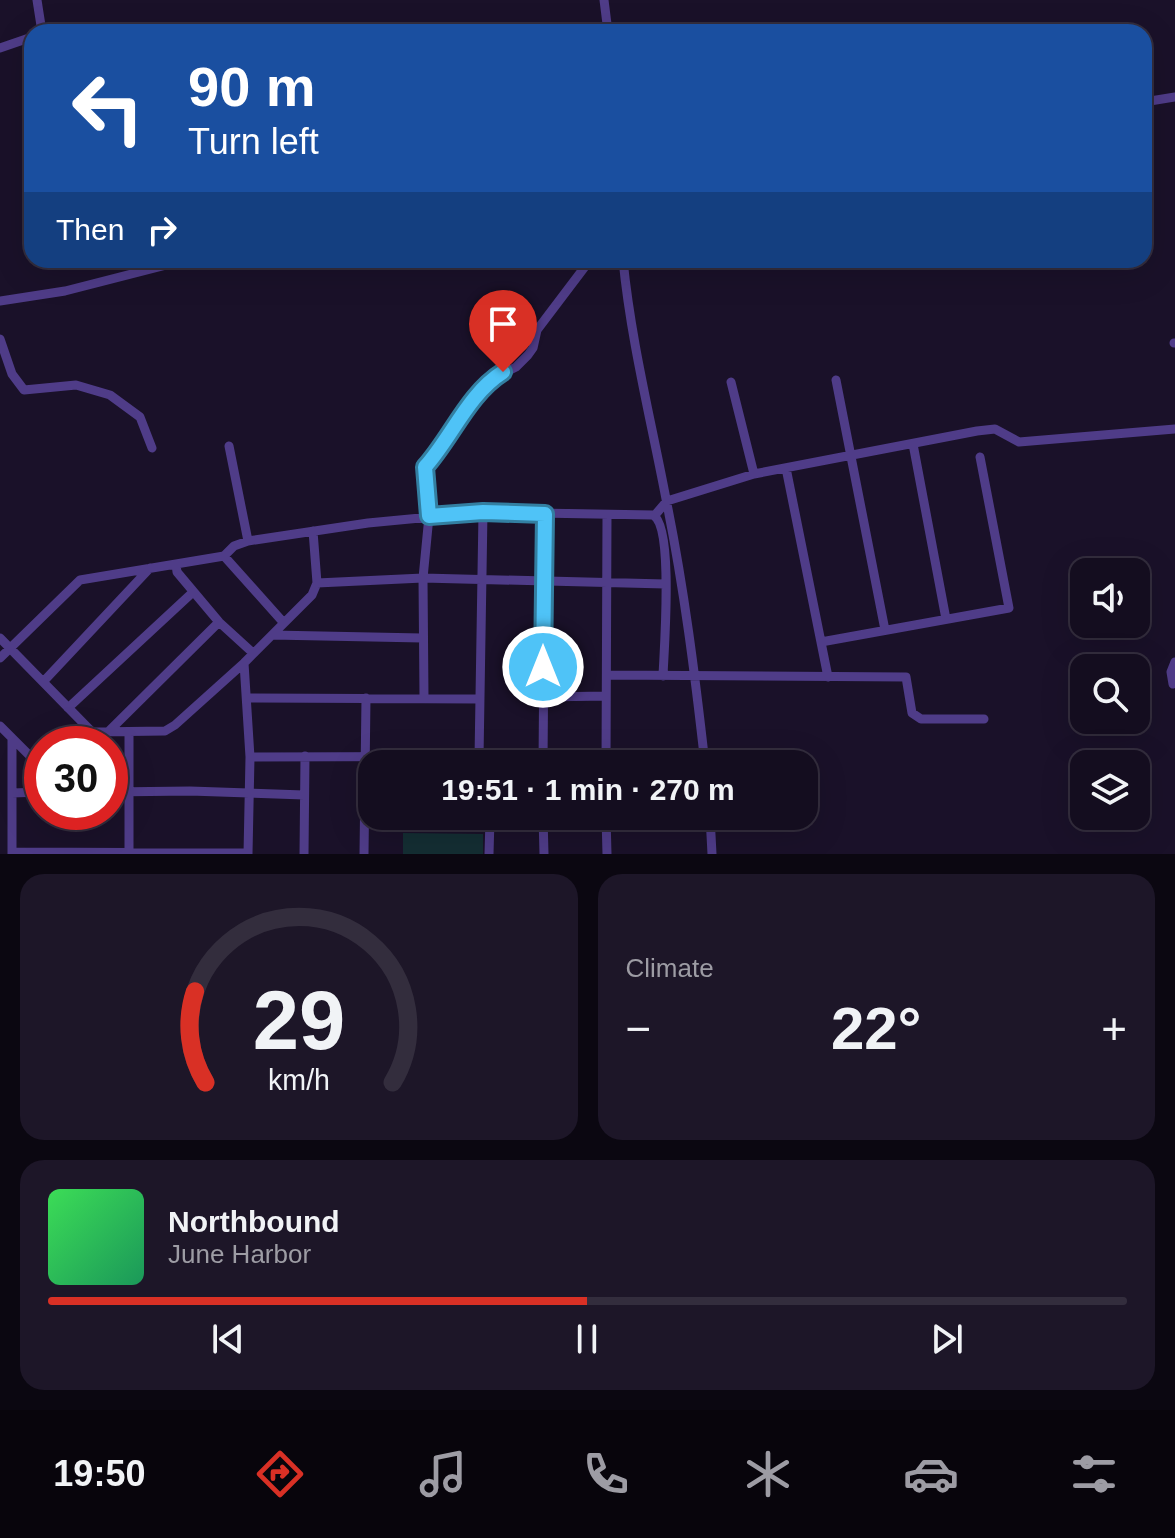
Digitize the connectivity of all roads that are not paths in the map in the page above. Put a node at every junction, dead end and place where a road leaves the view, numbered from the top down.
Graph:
1 (37, 0) edge
2 (604, 0) edge
3 (41, 24) edge
4 (607, 24) edge
5 (24, 40) edge
6 (0, 48) edge
7 (1175, 97) edge
8 (1152, 101) edge
9 (155, 268) edge
10 (584, 268) edge
11 (624, 268) edge
12 (0, 301) edge
13 (0, 339) edge
14 (836, 380) dead end
15 (731, 382) dead end
16 (1175, 429) edge
17 (913, 444) junction
18 (229, 446) dead end
19 (152, 448) dead end
20 (852, 456) junction
21 (980, 457) dead end
22 (786, 468) junction
23 (754, 474) junction
24 (667, 501) junction
25 (483, 512) junction
26 (545, 514) junction
27 (607, 515) junction
28 (655, 515) junction
29 (429, 516) junction
30 (313, 531) junction
31 (248, 541) junction
32 (224, 556) junction
33 (176, 564) junction
34 (150, 568) junction
35 (423, 578) junction
36 (481, 578) junction
37 (543, 579) junction
38 (608, 582) junction
39 (317, 583) junction
40 (665, 584) junction
41 (192, 593) junction
42 (946, 619) junction
43 (219, 622) junction
44 (283, 622) junction
45 (885, 630) junction
46 (272, 635) junction
47 (0, 638) edge
48 (422, 638) junction
49 (821, 642) junction
50 (10, 649) junction
51 (253, 653) junction
52 (0, 658) edge
53 (1175, 662) edge
54 (244, 663) junction
55 (607, 675) junction
56 (663, 676) junction
57 (697, 676) junction
58 (828, 677) junction
59 (43, 682) junction
60 (1173, 684) dead end
61 (606, 696) junction
62 (544, 697) junction
63 (247, 698) junction
64 (366, 698) junction
65 (424, 698) junction
66 (479, 699) junction
67 (68, 708) junction
68 (984, 719) dead end
69 (0, 726) edge
70 (86, 726) edge
71 (114, 726) edge
72 (129, 733) joint
73 (12, 738) junction
74 (24, 750) edge
75 (365, 750) edge
76 (479, 750) edge
77 (544, 750) edge
78 (606, 750) edge
79 (704, 750) edge
80 (358, 755) edge
81 (305, 756) junction
82 (250, 757) junction
83 (12, 793) junction
84 (24, 793) edge
85 (129, 793) junction
86 (248, 794) junction
87 (304, 795) junction
88 (365, 830) edge
89 (490, 830) edge
90 (543, 830) edge
91 (606, 830) edge
92 (711, 830) edge
93 (0, 841) edge
94 (12, 841) junction
95 (12, 853) edge
96 (63, 853) edge
97 (129, 853) edge
98 (248, 854) edge
99 (304, 854) edge
100 (364, 854) edge
101 (489, 854) edge
102 (544, 854) edge
103 (607, 854) edge
104 (712, 854) edge

1 - 3 street
2 - 4 street
5 - 6 street
7 - 8 street
9 - 12 street
10 - 29 street
11 - 24 street
13 - 19 street
14 - 20 street
15 - 23 street
16 - 17 street
17 - 20 street
17 - 42 street
18 - 31 street
20 - 22 street
20 - 45 street
21 - 42 street
22 - 23 street
22 - 49 street
23 - 24 street
24 - 28 street
24 - 57 street
25 - 26 street
25 - 29 street
25 - 36 street
26 - 27 street
26 - 37 street
27 - 28 street
27 - 38 street
28 - 40 street
29 - 30 street
29 - 35 street
30 - 31 street
30 - 39 street
31 - 32 street
32 - 33 street
32 - 44 street
33 - 34 street
33 - 41 street
34 - 50 street
34 - 59 street
35 - 36 street
35 - 39 street
35 - 48 street
36 - 37 street
36 - 66 street
37 - 38 street
37 - 62 street
38 - 40 street
38 - 55 street
39 - 44 street
40 - 56 street
41 - 43 street
41 - 67 street
42 - 45 street
43 - 51 street
43 - 71 street
44 - 46 street
45 - 49 street
46 - 48 street
46 - 51 street
47 - 50 street
48 - 65 street
49 - 58 street
50 - 52 street
50 - 59 street
51 - 54 street
53 - 60 street
54 - 63 street
54 - 72 street
55 - 56 street
55 - 61 street
56 - 57 street
57 - 58 street
57 - 79 street
58 - 68 street
59 - 67 street
61 - 62 street
61 - 78 street
62 - 77 street
63 - 64 street
63 - 82 street
64 - 65 street
64 - 75 street
65 - 66 street
66 - 76 street
67 - 70 street
69 - 73 street
72 - 85 street
73 - 74 street
73 - 83 street
80 - 81 street
81 - 82 street
81 - 87 street
82 - 86 street
83 - 84 street
83 - 94 street
85 - 86 street
85 - 97 street
86 - 87 street
86 - 98 street
87 - 99 street
88 - 100 street
89 - 101 street
90 - 102 street
91 - 103 street
92 - 104 street
93 - 94 street
94 - 95 street
95 - 96 street
96 - 97 street
97 - 98 street

